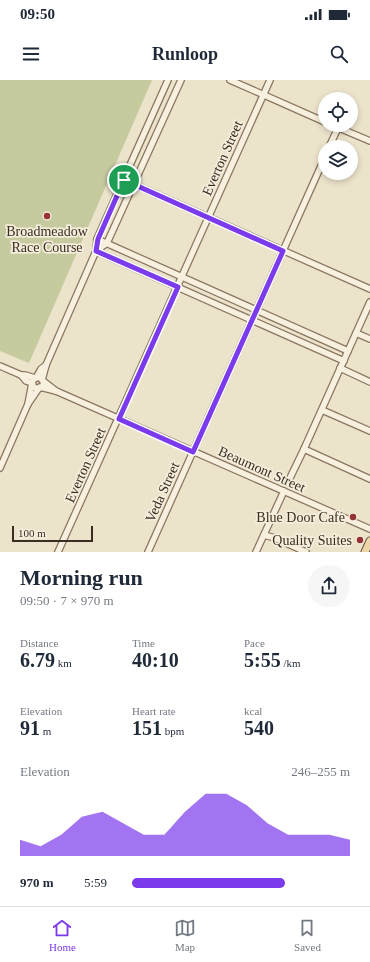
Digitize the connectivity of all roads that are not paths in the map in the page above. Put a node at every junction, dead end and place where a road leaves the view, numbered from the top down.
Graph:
1 (168, 80) edge
2 (181, 80) edge
3 (230, 80) edge
4 (270, 80) edge
5 (263, 94) junction
6 (318, 119) edge
7 (348, 132) edge
8 (370, 141) edge
9 (318, 173) edge
10 (124, 180) junction
11 (134, 184) junction
12 (209, 217) junction
13 (98, 239) junction
14 (107, 243) junction
15 (96, 251) junction
16 (283, 251) junction
17 (182, 277) junction
18 (178, 287) junction
19 (370, 289) edge
20 (370, 302) edge
21 (256, 310) junction
22 (252, 321) junction
23 (356, 333) junction
24 (370, 340) edge
25 (348, 350) junction
26 (344, 361) junction
27 (46, 364) junction
28 (0, 366) edge
29 (340, 368) junction
30 (34, 380) junction
31 (43, 380) junction
32 (370, 382) edge
33 (40, 388) junction
34 (56, 391) junction
35 (28, 404) junction
36 (322, 410) junction
37 (119, 419) junction
38 (370, 431) edge
39 (304, 449) junction
40 (193, 452) junction
41 (0, 468) edge
42 (290, 478) dead end
43 (370, 479) edge
44 (284, 491) junction
45 (370, 529) edge
46 (264, 535) junction
47 (370, 541) edge
48 (58, 552) edge
49 (148, 552) edge
50 (256, 552) edge
51 (306, 552) edge
52 (365, 552) edge

1 - 10 street
2 - 11 street
3 - 5 street
4 - 5 street, Everton Street
5 - 6 street
5 - 12 street, Everton Street
7 - 8 street
9 - 16 street, Veda Street
10 - 11 street
10 - 13 street
11 - 12 street
11 - 14 street
12 - 16 street
12 - 17 street, Everton Street
13 - 14 street
13 - 15 street
14 - 15 street
14 - 17 street
15 - 18 street
15 - 27 street
16 - 19 street
16 - 21 street, Veda Street
17 - 18 street, Everton Street
17 - 21 street
18 - 22 street
18 - 37 street, Everton Street
20 - 23 street
21 - 22 street, Veda Street
21 - 25 street
22 - 26 street
22 - 40 street, Veda Street
23 - 24 street
23 - 25 street
25 - 26 street
26 - 29 street
27 - 30 street
27 - 31 street
28 - 30 street
29 - 32 street
29 - 36 street
30 - 31 street
30 - 33 street
30 - 35 street
31 - 33 street
31 - 34 street, Beaumont Street
33 - 34 street, Beaumont Street
33 - 35 street
34 - 37 street, Beaumont Street
35 - 41 street
36 - 38 street
36 - 39 street
37 - 40 street, Beaumont Street
37 - 48 street, Everton Street
39 - 42 street
39 - 43 street
40 - 44 street, Beaumont Street
40 - 49 street, Veda Street
44 - 45 street, Beaumont Street
44 - 46 street
46 - 50 street
46 - 51 street
47 - 52 main road

